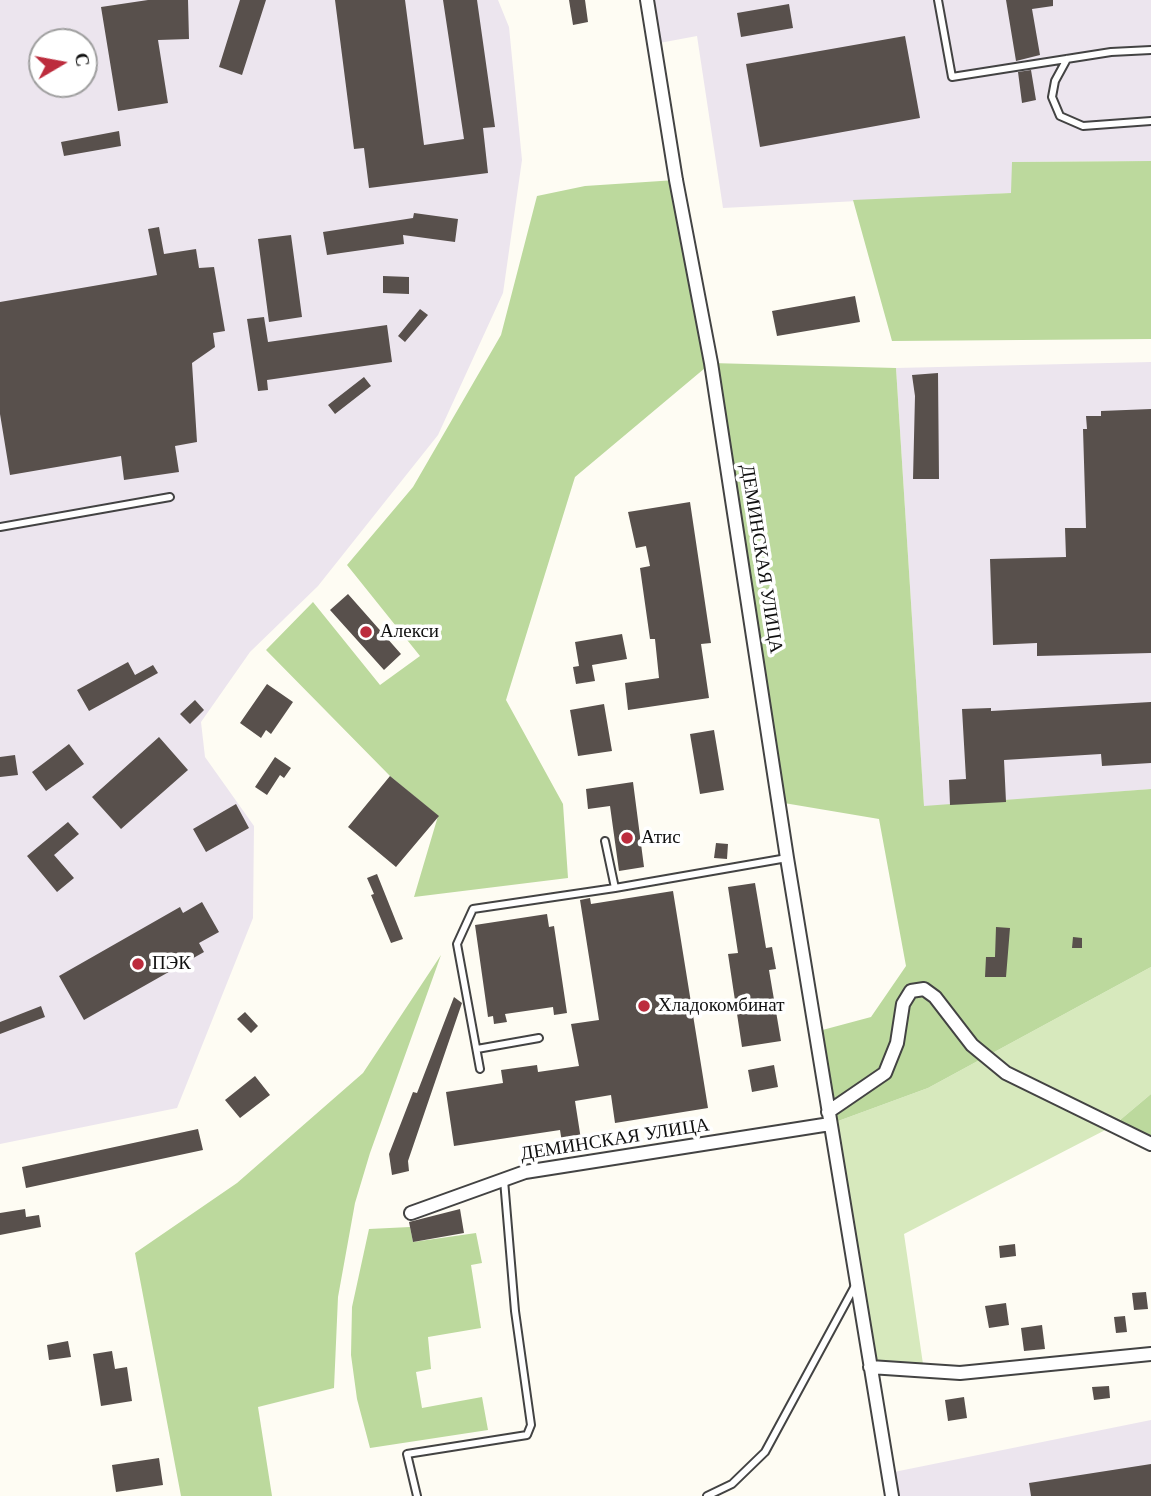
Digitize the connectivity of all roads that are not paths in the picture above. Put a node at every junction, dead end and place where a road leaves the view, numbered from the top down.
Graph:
1 (647, 0) edge
2 (938, 0) edge
3 (1151, 50) edge
4 (1067, 59) junction
5 (1151, 121) edge
6 (170, 497) dead end
7 (0, 527) edge
8 (605, 841) dead end
9 (787, 858) junction
10 (615, 888) junction
11 (540, 1038) dead end
12 (477, 1049) junction
13 (481, 1069) dead end
14 (829, 1118) junction
15 (1151, 1144) edge
16 (504, 1180) junction
17 (411, 1213) dead end
18 (856, 1283) junction
19 (1151, 1354) edge
20 (870, 1367) junction
21 (417, 1496) edge
22 (706, 1496) edge
23 (892, 1496) edge

1 - 9 street, ДЕМИНСКАЯ УЛИЦА
2 - 4 lane
3 - 4 lane
4 - 5 lane
6 - 7 lane
8 - 10 lane
9 - 10 lane
9 - 14 street, ДЕМИНСКАЯ УЛИЦА
10 - 12 lane
11 - 12 lane
12 - 13 lane
14 - 15 street
14 - 16 street, ДЕМИНСКАЯ УЛИЦА
14 - 18 street, ДЕМИНСКАЯ УЛИЦА
16 - 17 street, ДЕМИНСКАЯ УЛИЦА
16 - 21 lane
18 - 20 street, ДЕМИНСКАЯ УЛИЦА
18 - 22 lane
19 - 20 street
20 - 23 street, ДЕМИНСКАЯ УЛИЦА

